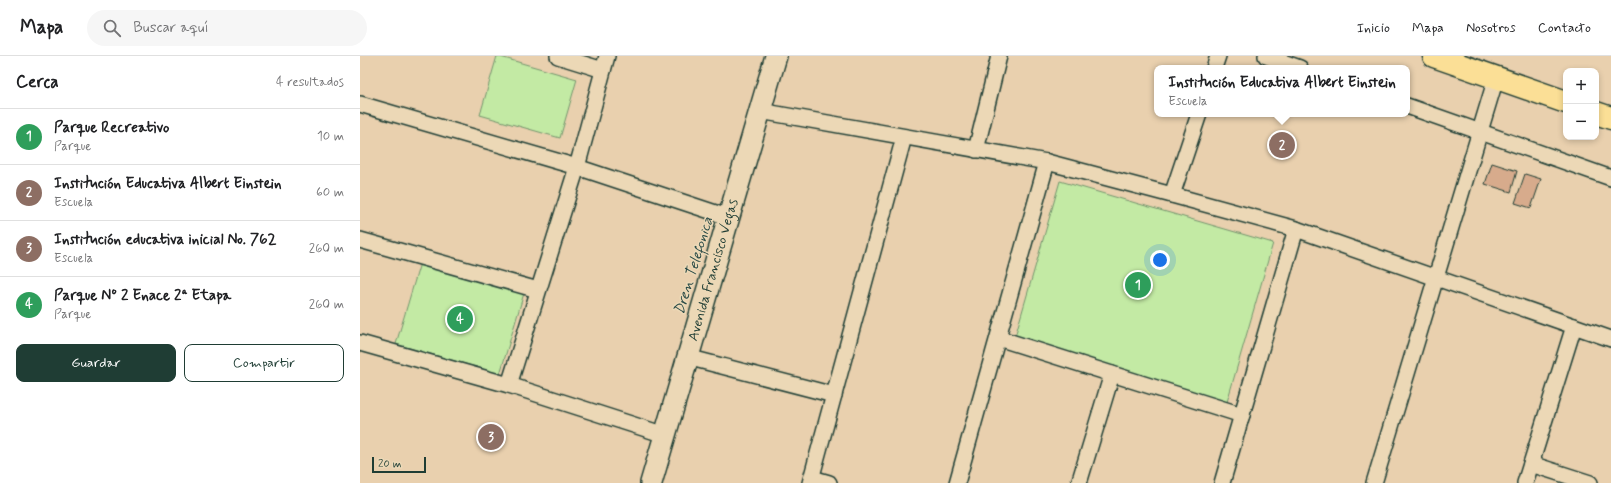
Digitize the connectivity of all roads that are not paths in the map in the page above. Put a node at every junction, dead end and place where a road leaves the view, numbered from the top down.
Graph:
1 (558, 56) edge
2 (776, 56) edge
3 (999, 56) edge
4 (1266, 56) edge
5 (1434, 56) edge
6 (605, 63) edge
7 (1292, 65) edge
8 (1496, 78) junction
9 (1563, 101) edge
10 (360, 104) edge
11 (1410, 107) edge
12 (760, 111) junction
13 (1599, 114) edge
14 (1198, 117) edge
15 (1611, 118) edge
16 (1480, 131) junction
17 (904, 137) junction
18 (976, 150) junction
19 (1047, 162) junction
20 (577, 167) junction
21 (1611, 178) edge
22 (1172, 195) junction
23 (728, 217) junction
24 (1296, 229) junction
25 (360, 240) edge
26 (1436, 279) junction
27 (538, 290) junction
28 (1574, 326) junction
29 (998, 338) junction
30 (1611, 339) edge
31 (360, 343) edge
32 (687, 358) junction
33 (1112, 374) junction
34 (509, 385) junction
35 (834, 395) junction
36 (1242, 415) junction
37 (665, 435) junction
38 (1531, 464) junction
39 (811, 480) edge
40 (651, 483) edge
41 (829, 483) edge
42 (957, 483) edge
43 (1079, 483) edge
44 (1222, 483) edge
45 (1374, 483) edge
46 (1525, 483) edge
47 (1590, 483) edge

1 - 6 street
2 - 12 street, Avenida Francisco Vegas
3 - 18 street
4 - 7 street
5 - 8 highway
6 - 20 street
8 - 9 highway
8 - 16 street
10 - 20 street
11 - 16 street
12 - 17 street
12 - 23 street, Avenida Francisco Vegas
13 - 15 highway
14 - 22 street
16 - 21 street
16 - 26 street
17 - 18 street
17 - 35 street
18 - 19 street
19 - 22 street
19 - 29 street
20 - 23 street
20 - 27 street
22 - 24 street
23 - 32 street, Avenida Francisco Vegas
24 - 26 street
24 - 36 street
25 - 27 street
26 - 28 street
26 - 45 street
27 - 34 street
28 - 30 street
28 - 38 street
29 - 33 street
29 - 42 street
31 - 34 street
32 - 35 street
32 - 37 street, Avenida Francisco Vegas
33 - 36 street
33 - 43 street
34 - 37 street
35 - 39 street
36 - 44 street
37 - 40 street, Avenida Francisco Vegas
38 - 46 street
38 - 47 street
39 - 41 street

